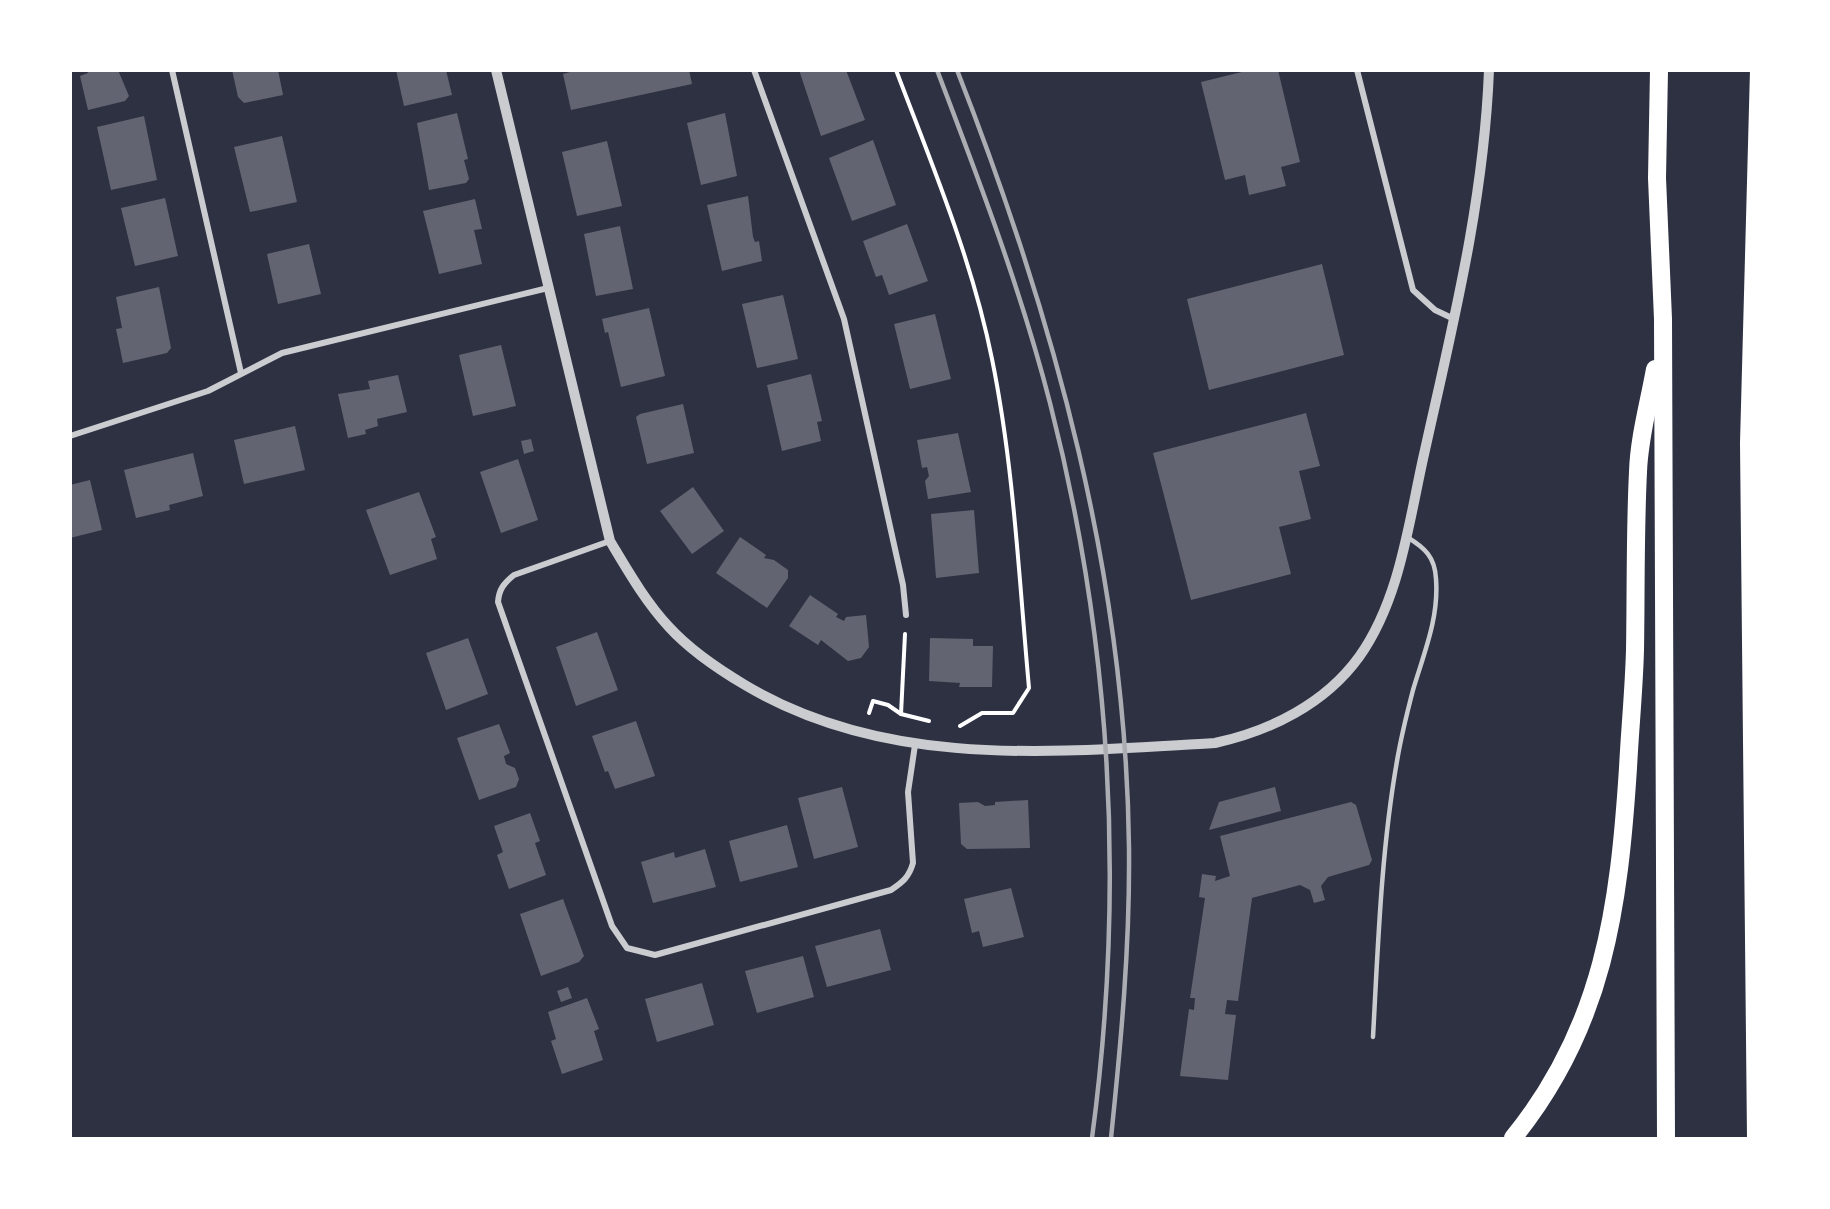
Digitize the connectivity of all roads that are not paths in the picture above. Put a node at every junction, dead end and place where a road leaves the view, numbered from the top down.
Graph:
1 (172, 70) edge
2 (496, 70) edge
3 (754, 70) edge
4 (1357, 70) edge
5 (1489, 70) edge
6 (1659, 70) edge
7 (1759, 70) edge
8 (548, 288) junction
9 (1454, 319) junction
10 (1663, 319) junction
11 (241, 373) junction
12 (70, 436) edge
13 (1405, 537) junction
14 (610, 541) junction
15 (906, 615) road end
16 (915, 745) junction
17 (1373, 1038) dead end
18 (1513, 1138) edge
19 (1666, 1138) edge
20 (1756, 1138) edge

1 - 11 street
2 - 8 street
3 - 15 street
4 - 9 street
5 - 9 street
6 - 10 highway
7 - 20 highway
8 - 11 street
8 - 14 street
9 - 13 street
10 - 18 highway
10 - 19 highway
11 - 12 street
13 - 16 street
13 - 17 lane
14 - 16 street
14 - 16 street

